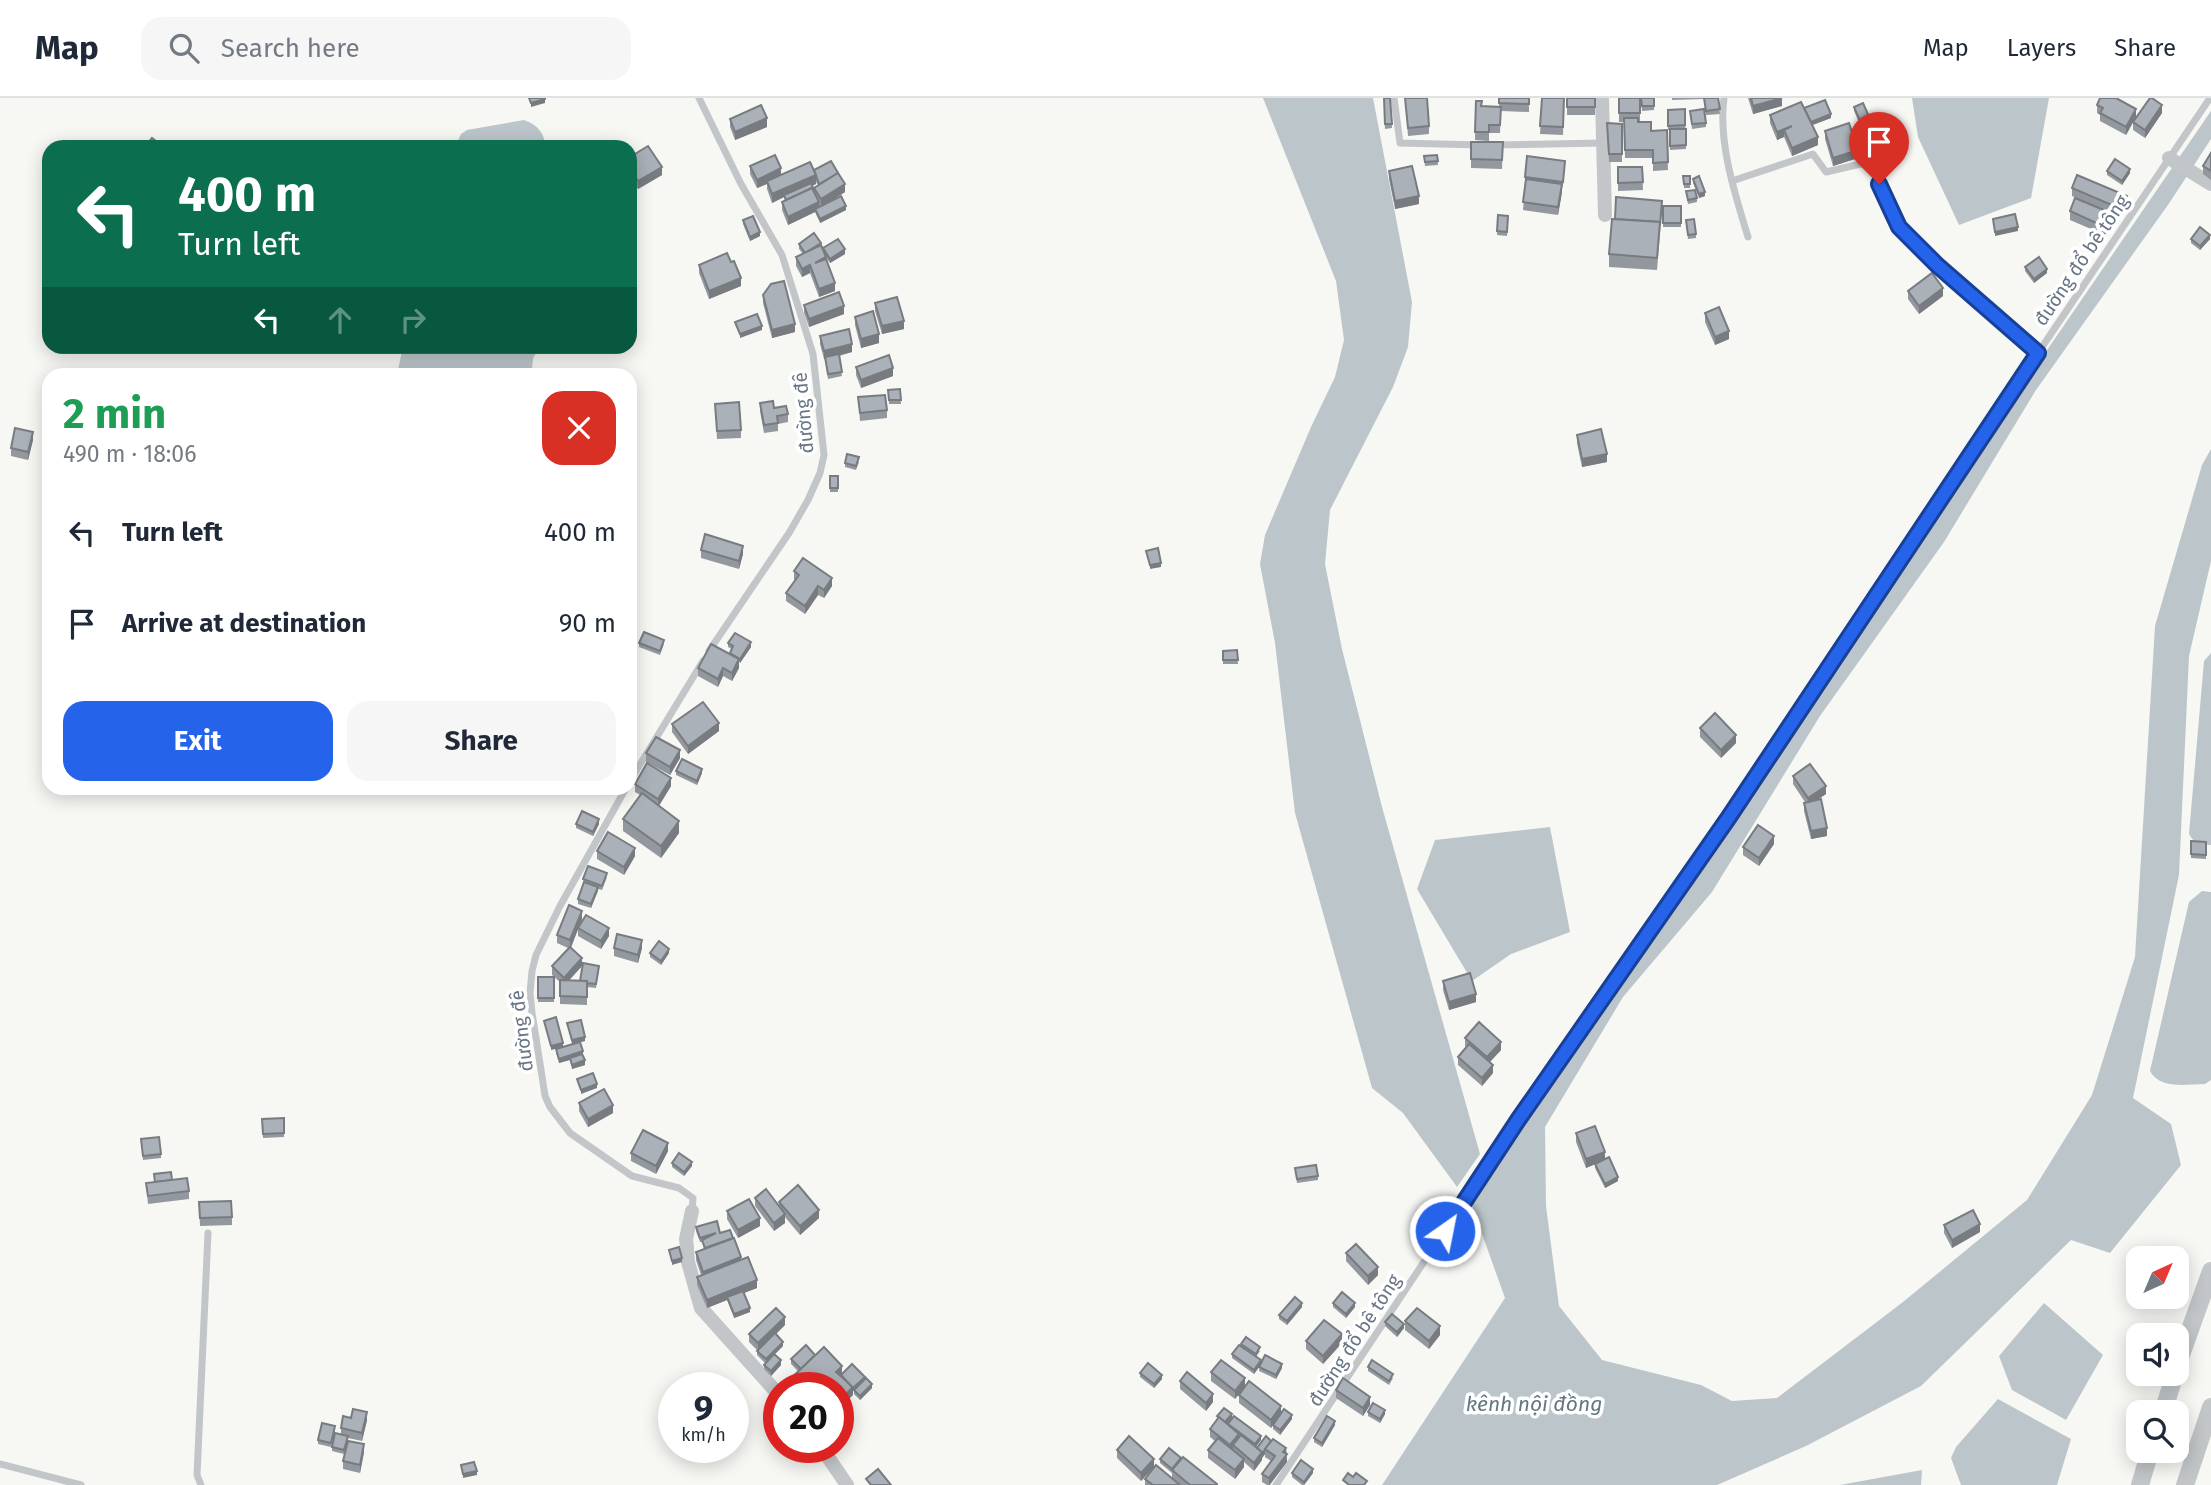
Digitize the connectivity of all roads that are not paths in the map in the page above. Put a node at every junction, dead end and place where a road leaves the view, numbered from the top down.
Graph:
1 (699, 98) edge
2 (1394, 98) edge
3 (1602, 98) edge
4 (1724, 98) edge
5 (2210, 98) edge
6 (1602, 143) junction
7 (2172, 160) junction
8 (1732, 181) junction
9 (2211, 184) edge
10 (1605, 215) dead end
11 (1748, 237) dead end
12 (2038, 353) junction
13 (637, 770) edge
14 (622, 795) edge
15 (692, 1211) joint
16 (208, 1233) dead end
17 (2211, 1271) edge
18 (2189, 1332) edge
19 (763, 1377) edge
20 (2211, 1407) edge
21 (832, 1463) edge
22 (2146, 1463) edge
23 (0, 1464) edge
24 (81, 1485) edge
25 (201, 1485) edge
26 (847, 1485) edge
27 (1276, 1485) edge
28 (2140, 1485) edge
29 (2185, 1485) edge

1 - 13 lane, đường đê
2 - 6 lane
3 - 6 street
4 - 8 lane
5 - 7 lane, đường đổ bê tông
6 - 10 street
7 - 9 street
7 - 12 lane, đường đổ bê tông
8 - 11 lane
8 - 12 lane
12 - 27 lane, đường đổ bê tông
14 - 15 lane, đường đê
15 - 19 street
16 - 25 lane
17 - 18 street
20 - 29 street
21 - 26 street
22 - 28 street
23 - 24 lane

